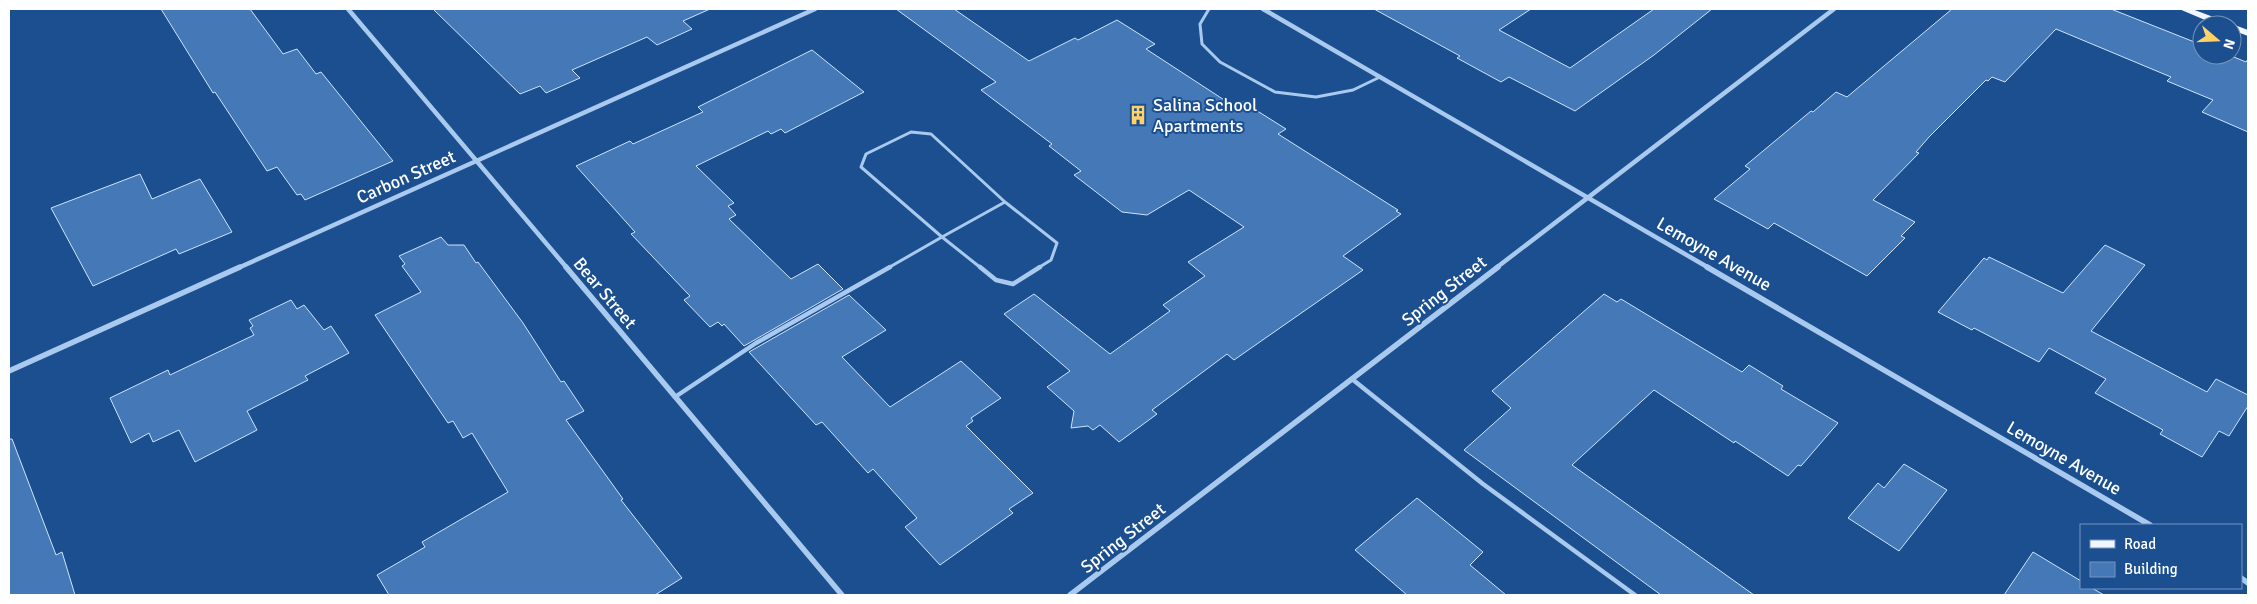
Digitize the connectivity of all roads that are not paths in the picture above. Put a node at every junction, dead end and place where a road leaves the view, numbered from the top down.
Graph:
1 (348, 9) edge
2 (815, 9) edge
3 (1209, 9) edge
4 (1263, 9) edge
5 (1834, 9) edge
6 (2184, 9) edge
7 (2200, 15) edge
8 (1380, 77) junction
9 (476, 161) junction
10 (1588, 198) junction
11 (1006, 202) junction
12 (943, 238) junction
13 (9, 371) edge
14 (1352, 379) junction
15 (675, 397) junction
16 (2148, 524) edge
17 (842, 595) edge
18 (1070, 595) edge
19 (1635, 595) edge

1 - 9 street, Bear Street
2 - 9 street, Carbon Street
3 - 8 lane
4 - 8 street, Lemoyne Avenue
5 - 10 street, Spring Street
6 - 7 main road
8 - 10 street, Lemoyne Avenue
9 - 13 street, Carbon Street
9 - 15 street, Bear Street
10 - 14 street, Spring Street
10 - 16 street, Lemoyne Avenue
11 - 12 lane
11 - 12 lane
11 - 12 lane
12 - 15 lane
14 - 18 street, Spring Street
14 - 19 lane
15 - 17 street, Bear Street

